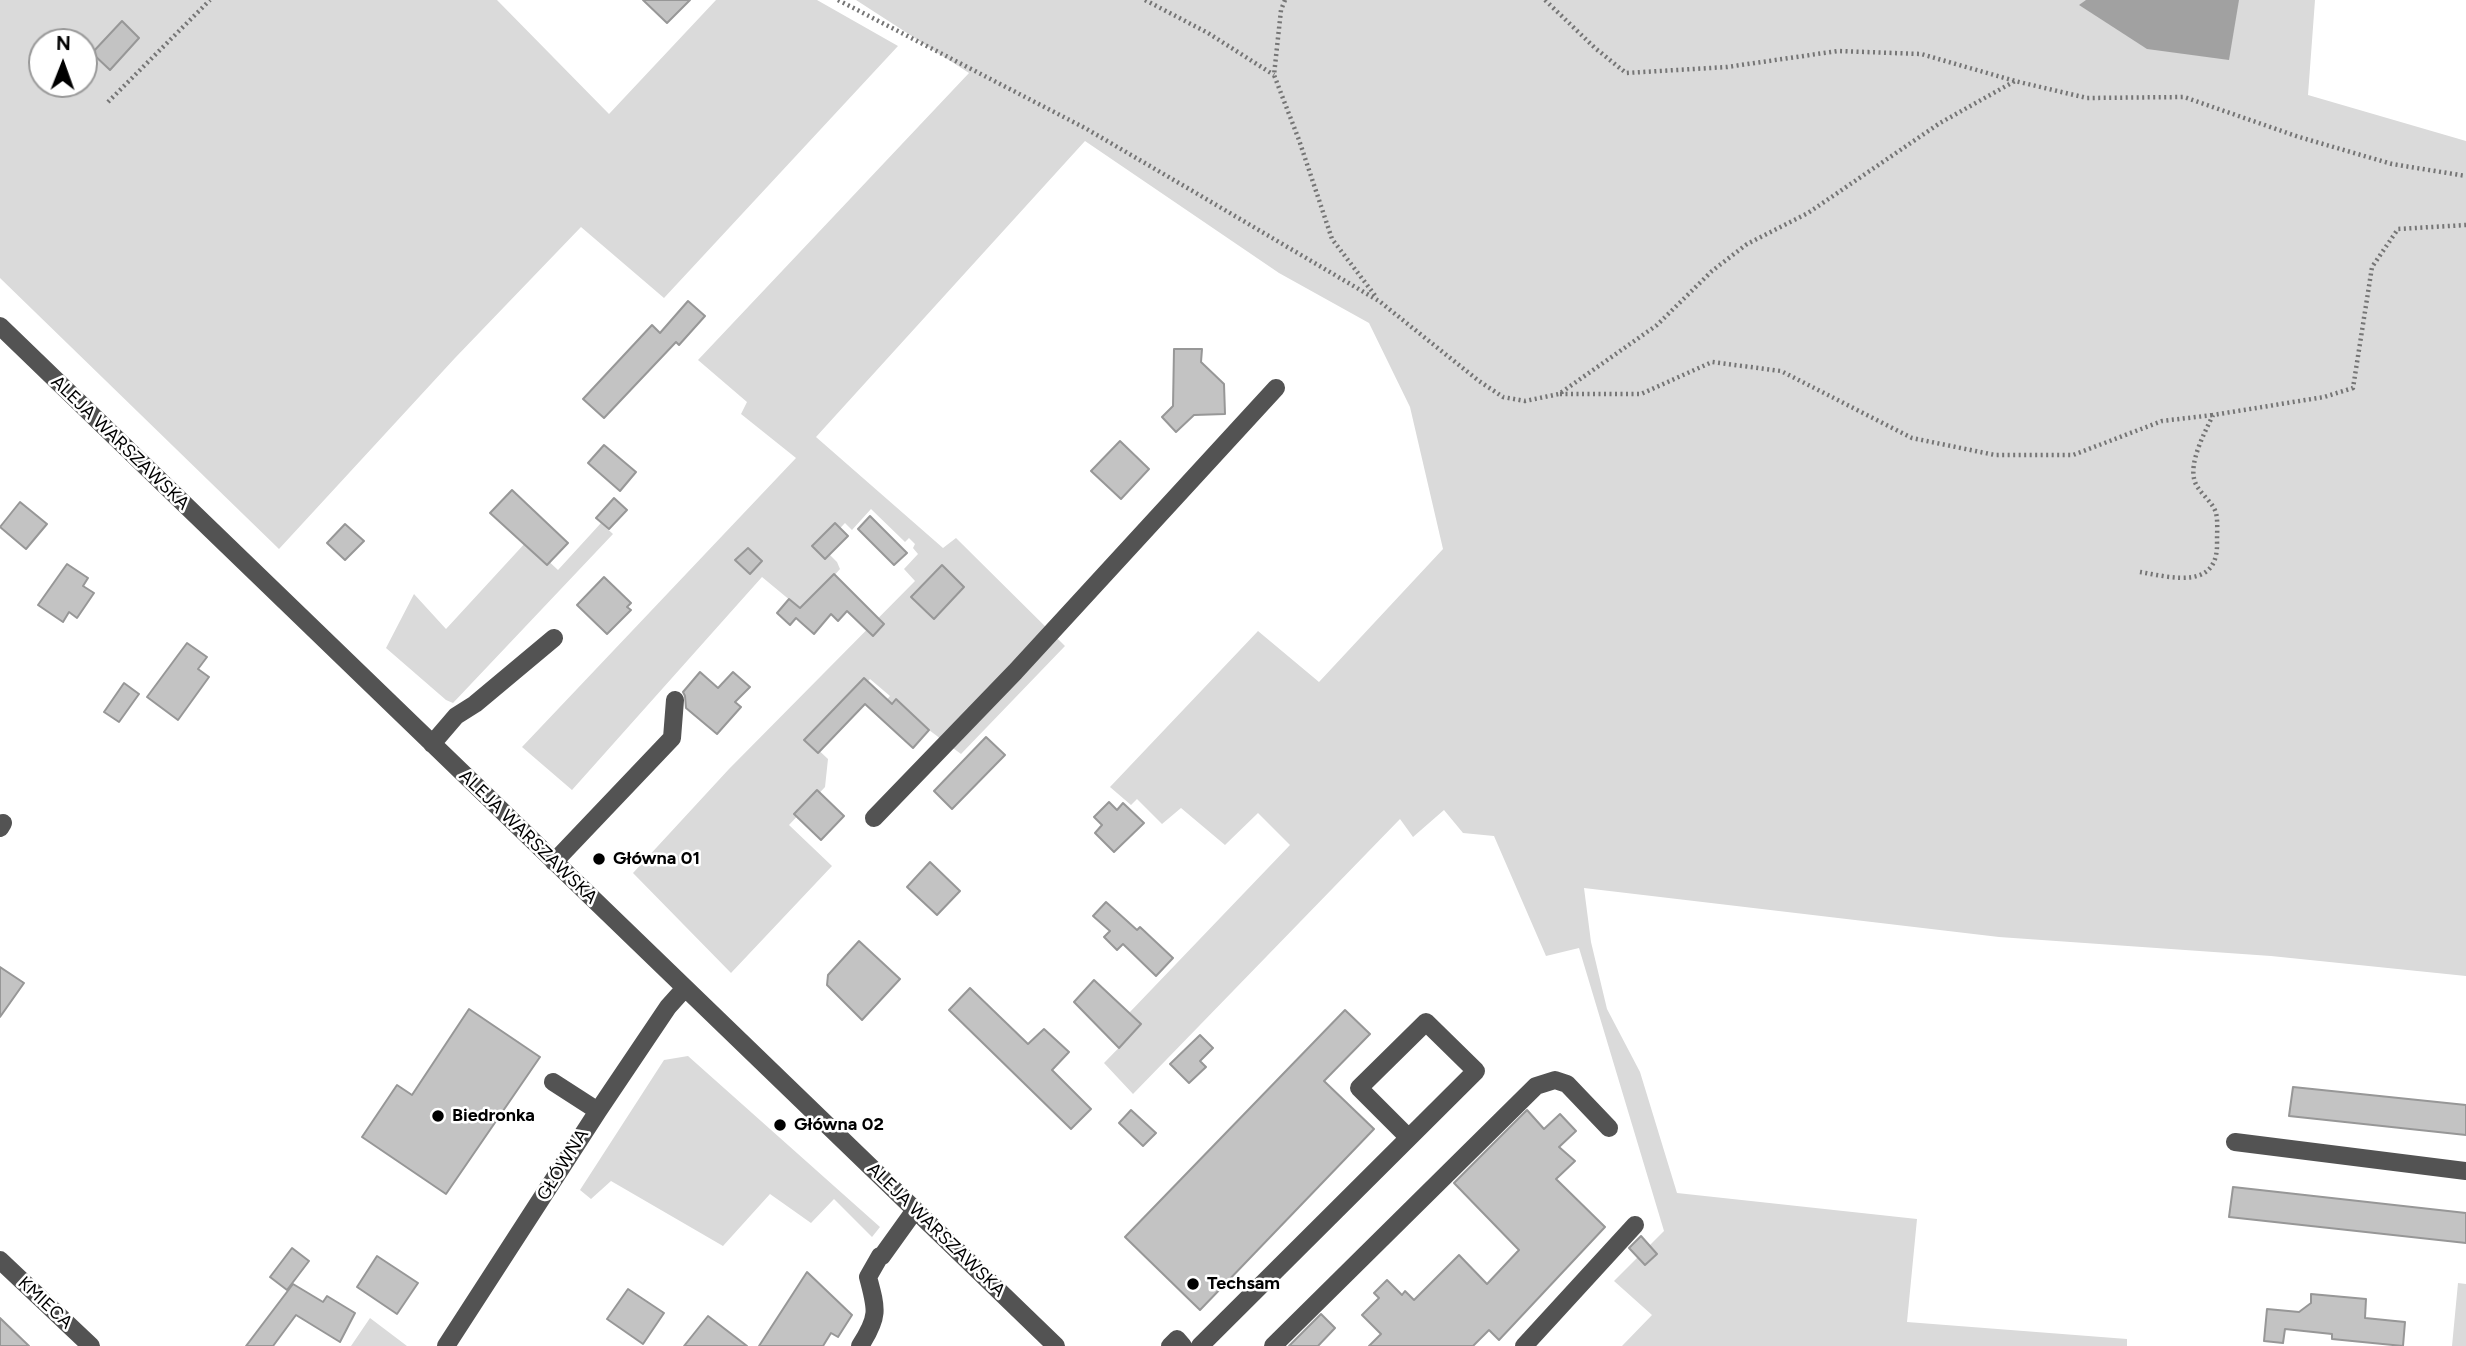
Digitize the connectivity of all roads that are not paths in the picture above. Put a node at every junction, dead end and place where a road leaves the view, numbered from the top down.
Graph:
1 (0, 326) edge
2 (1276, 388) dead end
3 (554, 638) dead end
4 (675, 701) dead end
5 (432, 744) junction
6 (874, 818) dead end
7 (554, 862) junction
8 (685, 988) junction
9 (553, 1082) dead end
10 (597, 1111) junction
11 (1609, 1128) dead end
12 (1409, 1138) junction
13 (2235, 1142) dead end
14 (2466, 1171) edge
15 (915, 1210) junction
16 (1635, 1224) dead end
17 (0, 1260) edge
18 (87, 1345) edge
19 (446, 1346) edge
20 (860, 1346) edge
21 (1056, 1346) edge
22 (1170, 1346) edge
23 (1183, 1346) edge
24 (1200, 1346) edge
25 (1273, 1346) edge
26 (1524, 1346) edge

1 - 5 street, ALEJA WARSZAWSKA
2 - 6 street
3 - 5 street
4 - 7 street
5 - 7 street, ALEJA WARSZAWSKA
7 - 8 street, ALEJA WARSZAWSKA
8 - 10 street, GŁÓWNA
8 - 15 street, ALEJA WARSZAWSKA
9 - 10 street
10 - 19 street, GŁÓWNA
11 - 25 street
12 - 12 street
12 - 24 street
13 - 14 street
15 - 20 street
15 - 21 street, ALEJA WARSZAWSKA
16 - 26 street
17 - 18 street, KMIECA
22 - 23 street

